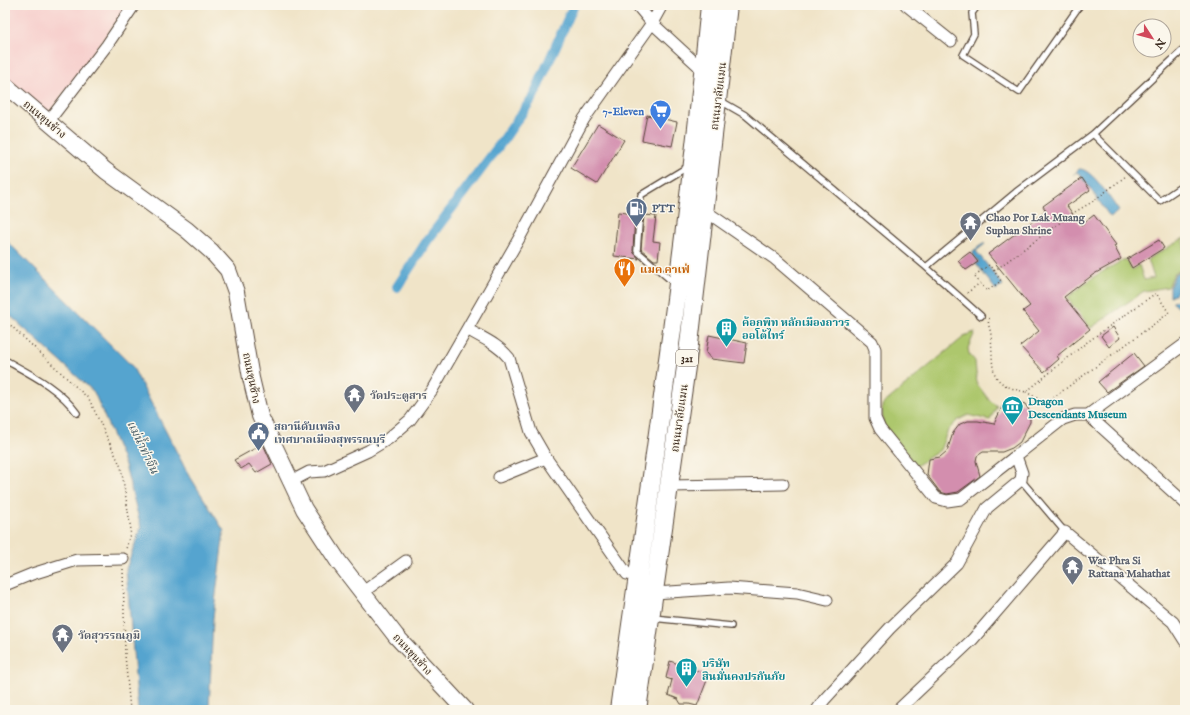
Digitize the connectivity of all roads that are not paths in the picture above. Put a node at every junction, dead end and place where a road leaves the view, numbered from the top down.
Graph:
1 (637, 5) edge
2 (662, 5) edge
3 (710, 5) edge
4 (728, 5) edge
5 (906, 5) edge
6 (978, 5) edge
7 (1080, 5) edge
8 (130, 7) edge
9 (652, 23) junction
10 (952, 41) dead end
11 (1185, 48) edge
12 (703, 70) junction
13 (5, 85) edge
14 (700, 96) junction
15 (717, 98) junction
16 (48, 122) junction
17 (1093, 134) junction
18 (692, 165) junction
19 (1185, 184) edge
20 (704, 210) junction
21 (926, 267) junction
22 (677, 286) junction
23 (980, 316) dead end
24 (467, 329) junction
25 (1185, 344) edge
26 (669, 351) junction
27 (688, 353) junction
28 (5, 360) edge
29 (77, 413) dead end
30 (1088, 415) junction
31 (1016, 456) junction
32 (546, 458) junction
33 (499, 477) dead end
34 (1021, 480) junction
35 (290, 482) junction
36 (783, 484) dead end
37 (670, 486) junction
38 (1185, 503) edge
39 (1065, 532) junction
40 (123, 560) road end
41 (406, 561) dead end
42 (638, 575) junction
43 (5, 585) edge
44 (363, 592) junction
45 (654, 593) junction
46 (827, 600) dead end
47 (651, 618) junction
48 (731, 626) dead end
49 (1185, 641) edge
50 (465, 710) edge
51 (619, 710) edge
52 (638, 710) edge
53 (817, 710) edge
54 (898, 710) edge

1 - 9 street
2 - 9 street
3 - 12 main road, ถนนมาลัยแมน / 321
4 - 15 main road, ถนนมาลัยแมน / 321
5 - 10 street
6 - 7 lane
8 - 16 street
9 - 12 street
9 - 24 street
11 - 17 lane
12 - 14 main road, ถนนมาลัยแมน / 321
13 - 16 main road, ถนนขุนช้าง
14 - 15 main road
14 - 18 main road, ถนนมาลัยแมน / 321
15 - 20 main road, ถนนมาลัยแมน / 321
15 - 21 lane
16 - 35 main road, ถนนขุนช้าง
17 - 19 lane
17 - 21 lane
18 - 22 main road, ถนนมาลัยแมน / 321
18 - 22 lane
20 - 27 main road, ถนนมาลัยแมน / 321
20 - 31 street
21 - 23 lane
22 - 26 main road, ถนนมาลัยแมน / 321
24 - 32 street
24 - 35 street
25 - 30 street
26 - 27 main road
26 - 42 main road, ถนนมาลัยแมน / 321
27 - 37 main road, ถนนมาลัยแมน / 321
28 - 29 lane
30 - 31 street
30 - 38 street
31 - 34 street
32 - 33 street
32 - 42 street
34 - 39 lane
34 - 53 street
35 - 44 main road, ถนนขุนช้าง
36 - 37 street
37 - 45 main road, ถนนมาลัยแมน / 321
39 - 49 street
39 - 54 street
40 - 43 street
41 - 44 street
42 - 51 main road, ถนนมาลัยแมน / 321
44 - 50 main road, ถนนขุนช้าง
45 - 46 street
45 - 47 main road, ถนนมาลัยแมน / 321
47 - 48 lane
47 - 52 main road, ถนนมาลัยแมน / 321

